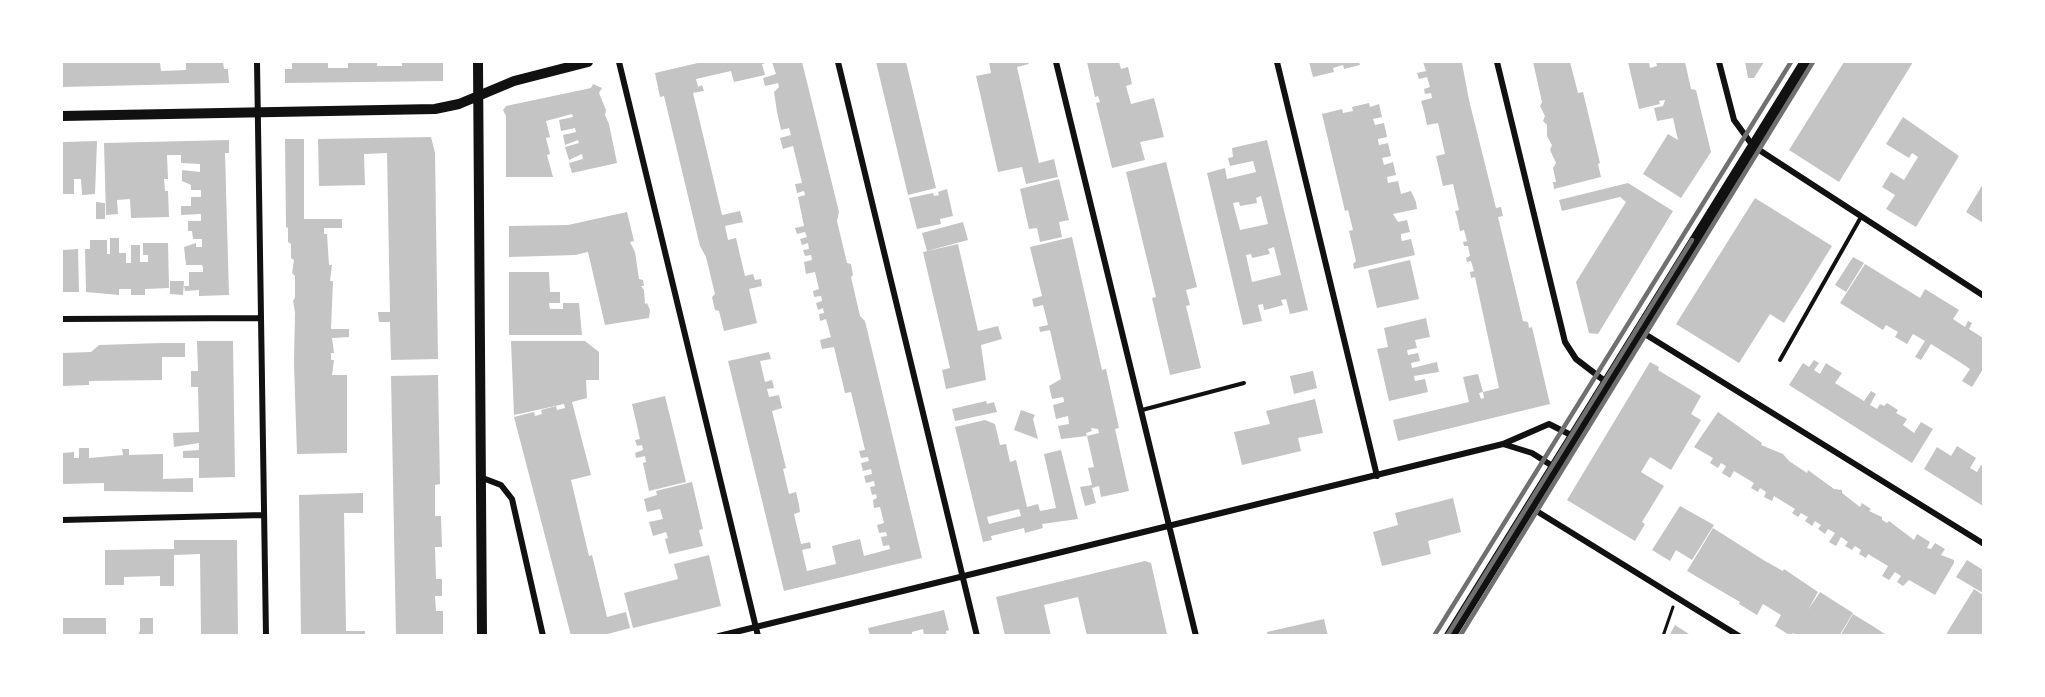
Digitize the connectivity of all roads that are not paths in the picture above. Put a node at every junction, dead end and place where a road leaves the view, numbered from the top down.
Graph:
1 (257, 62) edge
2 (478, 62) edge
3 (588, 62) edge
4 (619, 62) edge
5 (838, 62) edge
6 (1056, 62) edge
7 (1277, 62) edge
8 (1497, 62) edge
9 (1719, 62) edge
10 (1806, 62) edge
11 (479, 96) junction
12 (258, 113) junction
13 (62, 116) edge
14 (1753, 146) junction
15 (1861, 217) junction
16 (1983, 296) edge
17 (261, 318) junction
18 (62, 319) edge
19 (1639, 330) junction
20 (1780, 360) dead end
21 (1606, 382) junction
22 (1244, 383) dead end
23 (1142, 410) junction
24 (1573, 436) junction
25 (1503, 444) junction
26 (1554, 467) junction
27 (1377, 476) junction
28 (479, 477) junction
29 (1530, 507) junction
30 (264, 515) junction
31 (62, 520) edge
32 (1170, 526) junction
33 (1983, 544) edge
34 (963, 577) junction
35 (756, 627) junction
36 (266, 636) edge
37 (482, 636) edge
38 (543, 636) edge
39 (719, 636) edge
40 (758, 636) edge
41 (977, 636) edge
42 (1196, 636) edge
43 (1450, 636) edge
44 (1739, 636) edge

1 - 12 street
2 - 11 main road
3 - 11 main road
4 - 35 street
5 - 34 street
6 - 23 street
7 - 27 street
8 - 21 street
9 - 14 street
10 - 14 main road
11 - 12 main road
11 - 28 main road
12 - 13 main road
12 - 17 street
14 - 15 street
14 - 19 main road
15 - 16 street
15 - 20 lane
17 - 18 street
17 - 30 street
19 - 21 main road
19 - 33 street
21 - 24 main road
22 - 23 lane
23 - 32 street
24 - 25 street
24 - 26 main road
25 - 26 street
25 - 27 street
26 - 29 main road
27 - 32 street
28 - 37 main road
28 - 38 street
29 - 43 main road
29 - 44 street
30 - 31 street
30 - 36 street
32 - 34 street
32 - 42 street
34 - 35 street
34 - 41 street
35 - 39 street
35 - 40 street

